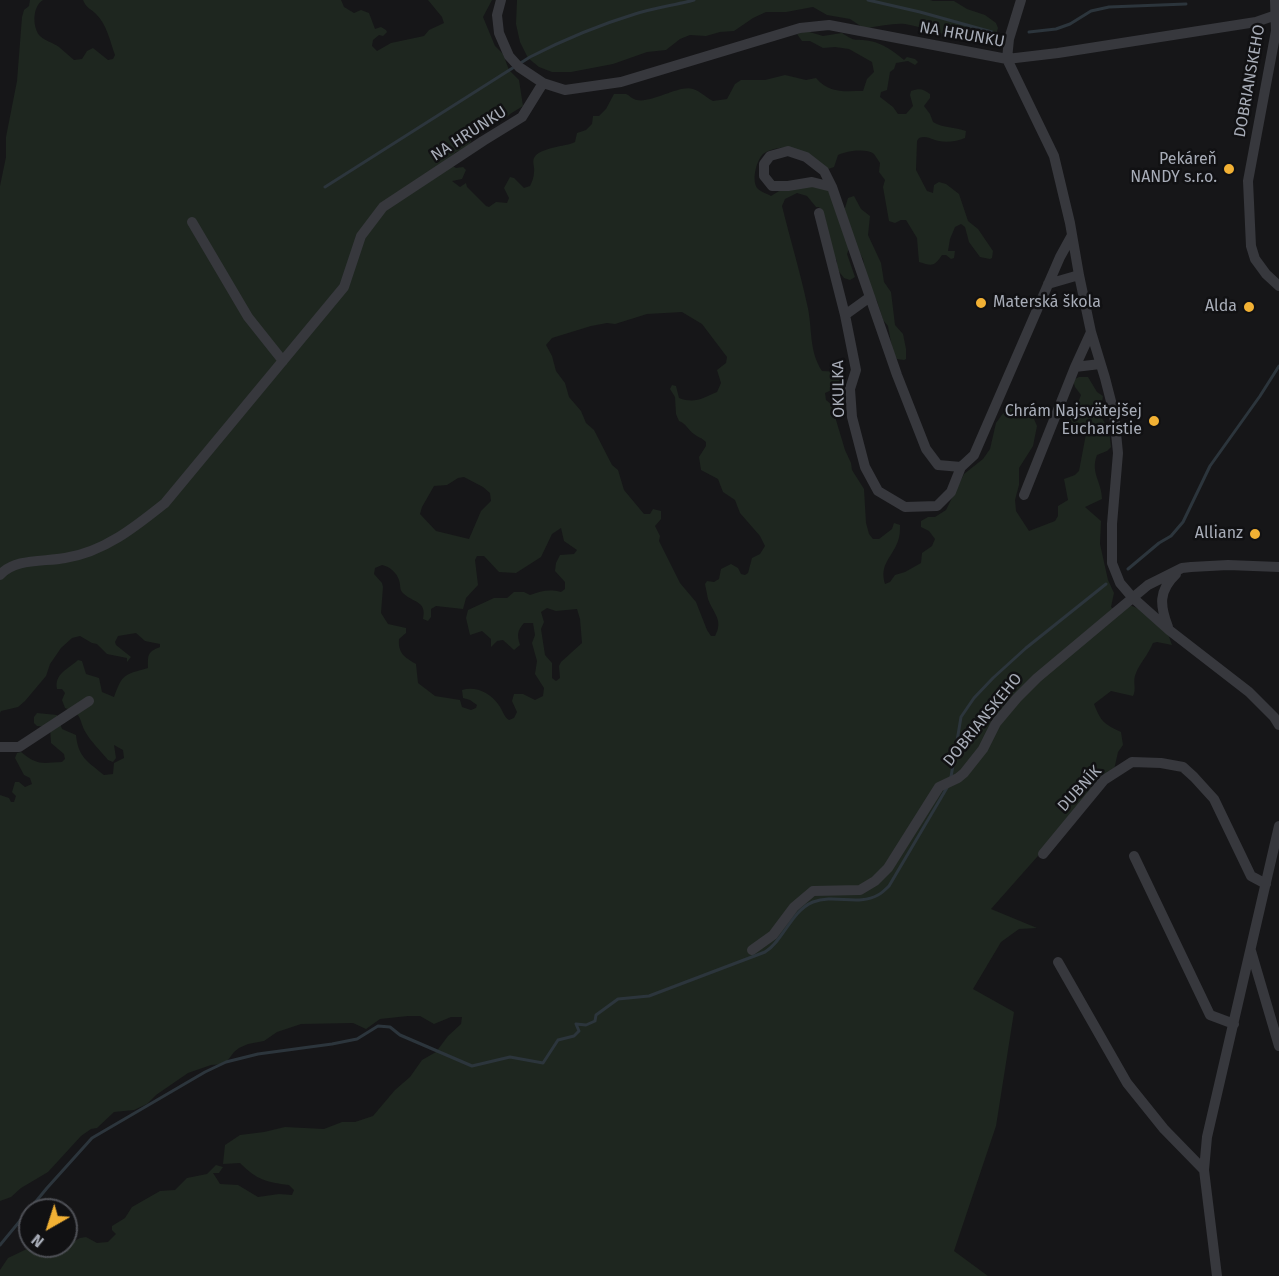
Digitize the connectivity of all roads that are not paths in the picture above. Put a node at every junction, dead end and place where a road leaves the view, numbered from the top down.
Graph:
1 (501, 0) edge
2 (1021, 0) edge
3 (1275, 0) edge
4 (1278, 14) edge
5 (1007, 59) junction
6 (543, 83) junction
7 (832, 187) junction
8 (819, 213) dead end
9 (192, 222) dead end
10 (1071, 237) junction
11 (1079, 275) junction
12 (1048, 284) junction
13 (1279, 286) edge
14 (870, 297) junction
15 (845, 315) junction
16 (1091, 332) junction
17 (283, 361) junction
18 (1100, 363) junction
19 (1075, 367) junction
20 (961, 467) junction
21 (1024, 495) dead end
22 (1279, 567) edge
23 (1182, 568) junction
24 (0, 575) edge
25 (1132, 597) junction
26 (1169, 630) junction
27 (88, 701) dead end
28 (1279, 725) edge
29 (0, 747) edge
30 (1279, 826) edge
31 (1043, 854) dead end
32 (1134, 856) dead end
33 (1266, 884) junction
34 (752, 950) dead end
35 (1251, 951) junction
36 (1058, 962) dead end
37 (1234, 1024) junction
38 (1279, 1046) edge
39 (1207, 1137) junction
40 (1182, 1147) junction
41 (1204, 1170) junction
42 (1216, 1276) edge

1 - 6 street
2 - 5 street
3 - 4 street, DOBRIANSKEHO
4 - 5 street, NA HRUNKU
4 - 13 street, DOBRIANSKEHO
5 - 6 street, NA HRUNKU
5 - 10 street
6 - 17 street, NA HRUNKU
7 - 7 street
7 - 14 street
8 - 15 street, OKULKA
9 - 17 street
10 - 11 street
10 - 12 street, OKULKA
11 - 12 street
11 - 16 street
12 - 20 street, OKULKA
14 - 15 street
14 - 20 street
15 - 20 street, OKULKA
16 - 18 street
16 - 19 street
17 - 24 street, NA HRUNKU
18 - 19 street
18 - 25 street
19 - 21 street
22 - 23 street, DOBRIANSKEHO
23 - 25 street, DOBRIANSKEHO
23 - 26 street
25 - 26 street
25 - 34 street, DOBRIANSKEHO
26 - 28 street
27 - 29 street
30 - 33 street
31 - 33 street, DUBNÍK
32 - 37 street
33 - 35 street
35 - 37 street
35 - 38 street
36 - 40 street
37 - 39 street
39 - 40 street
39 - 41 street
40 - 41 street
41 - 42 street

